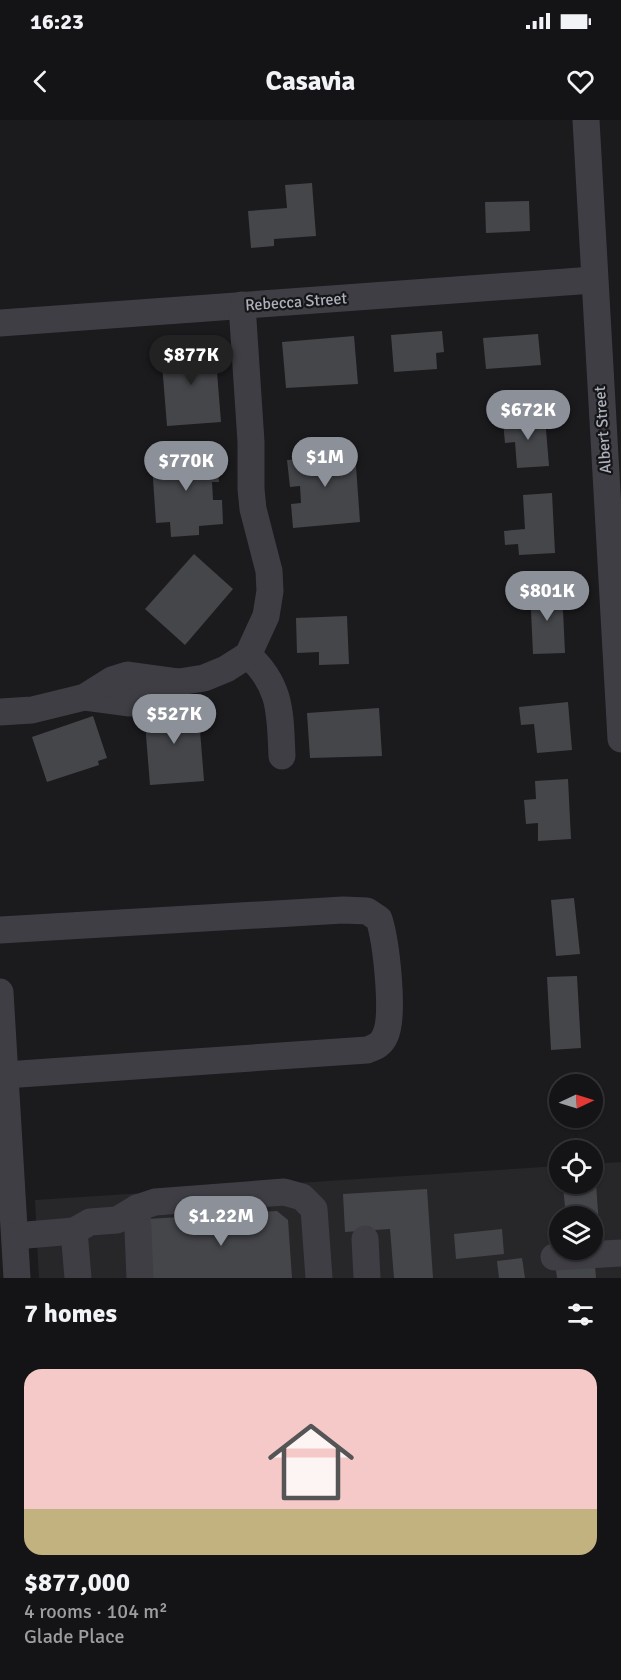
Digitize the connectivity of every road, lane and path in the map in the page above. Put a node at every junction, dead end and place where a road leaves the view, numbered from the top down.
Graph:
1 (585, 120) edge
2 (593, 280) junction
3 (242, 305) junction
4 (0, 323) edge
5 (248, 655) junction
6 (0, 712) edge
7 (621, 739) edge
8 (282, 756) dead end
9 (0, 930) edge
10 (0, 992) edge
11 (2, 1045) edge
12 (5, 1075) junction
13 (137, 1208) junction
14 (74, 1230) junction
15 (15, 1236) junction
16 (365, 1239) dead end
17 (621, 1253) edge
18 (603, 1254) edge
19 (17, 1278) edge
20 (78, 1278) edge
21 (140, 1278) edge
22 (319, 1278) edge
23 (367, 1278) edge

1 - 2 street, Albert Street
2 - 3 street, Rebecca Street
2 - 7 street, Albert Street
3 - 4 street, Rebecca Street
3 - 5 street
5 - 6 street
5 - 8 street
9 - 12 street
10 - 11 street
11 - 12 street
12 - 15 street
13 - 14 street
13 - 21 street
13 - 22 street
14 - 15 street
14 - 20 street
15 - 19 street
16 - 23 street
17 - 18 street

